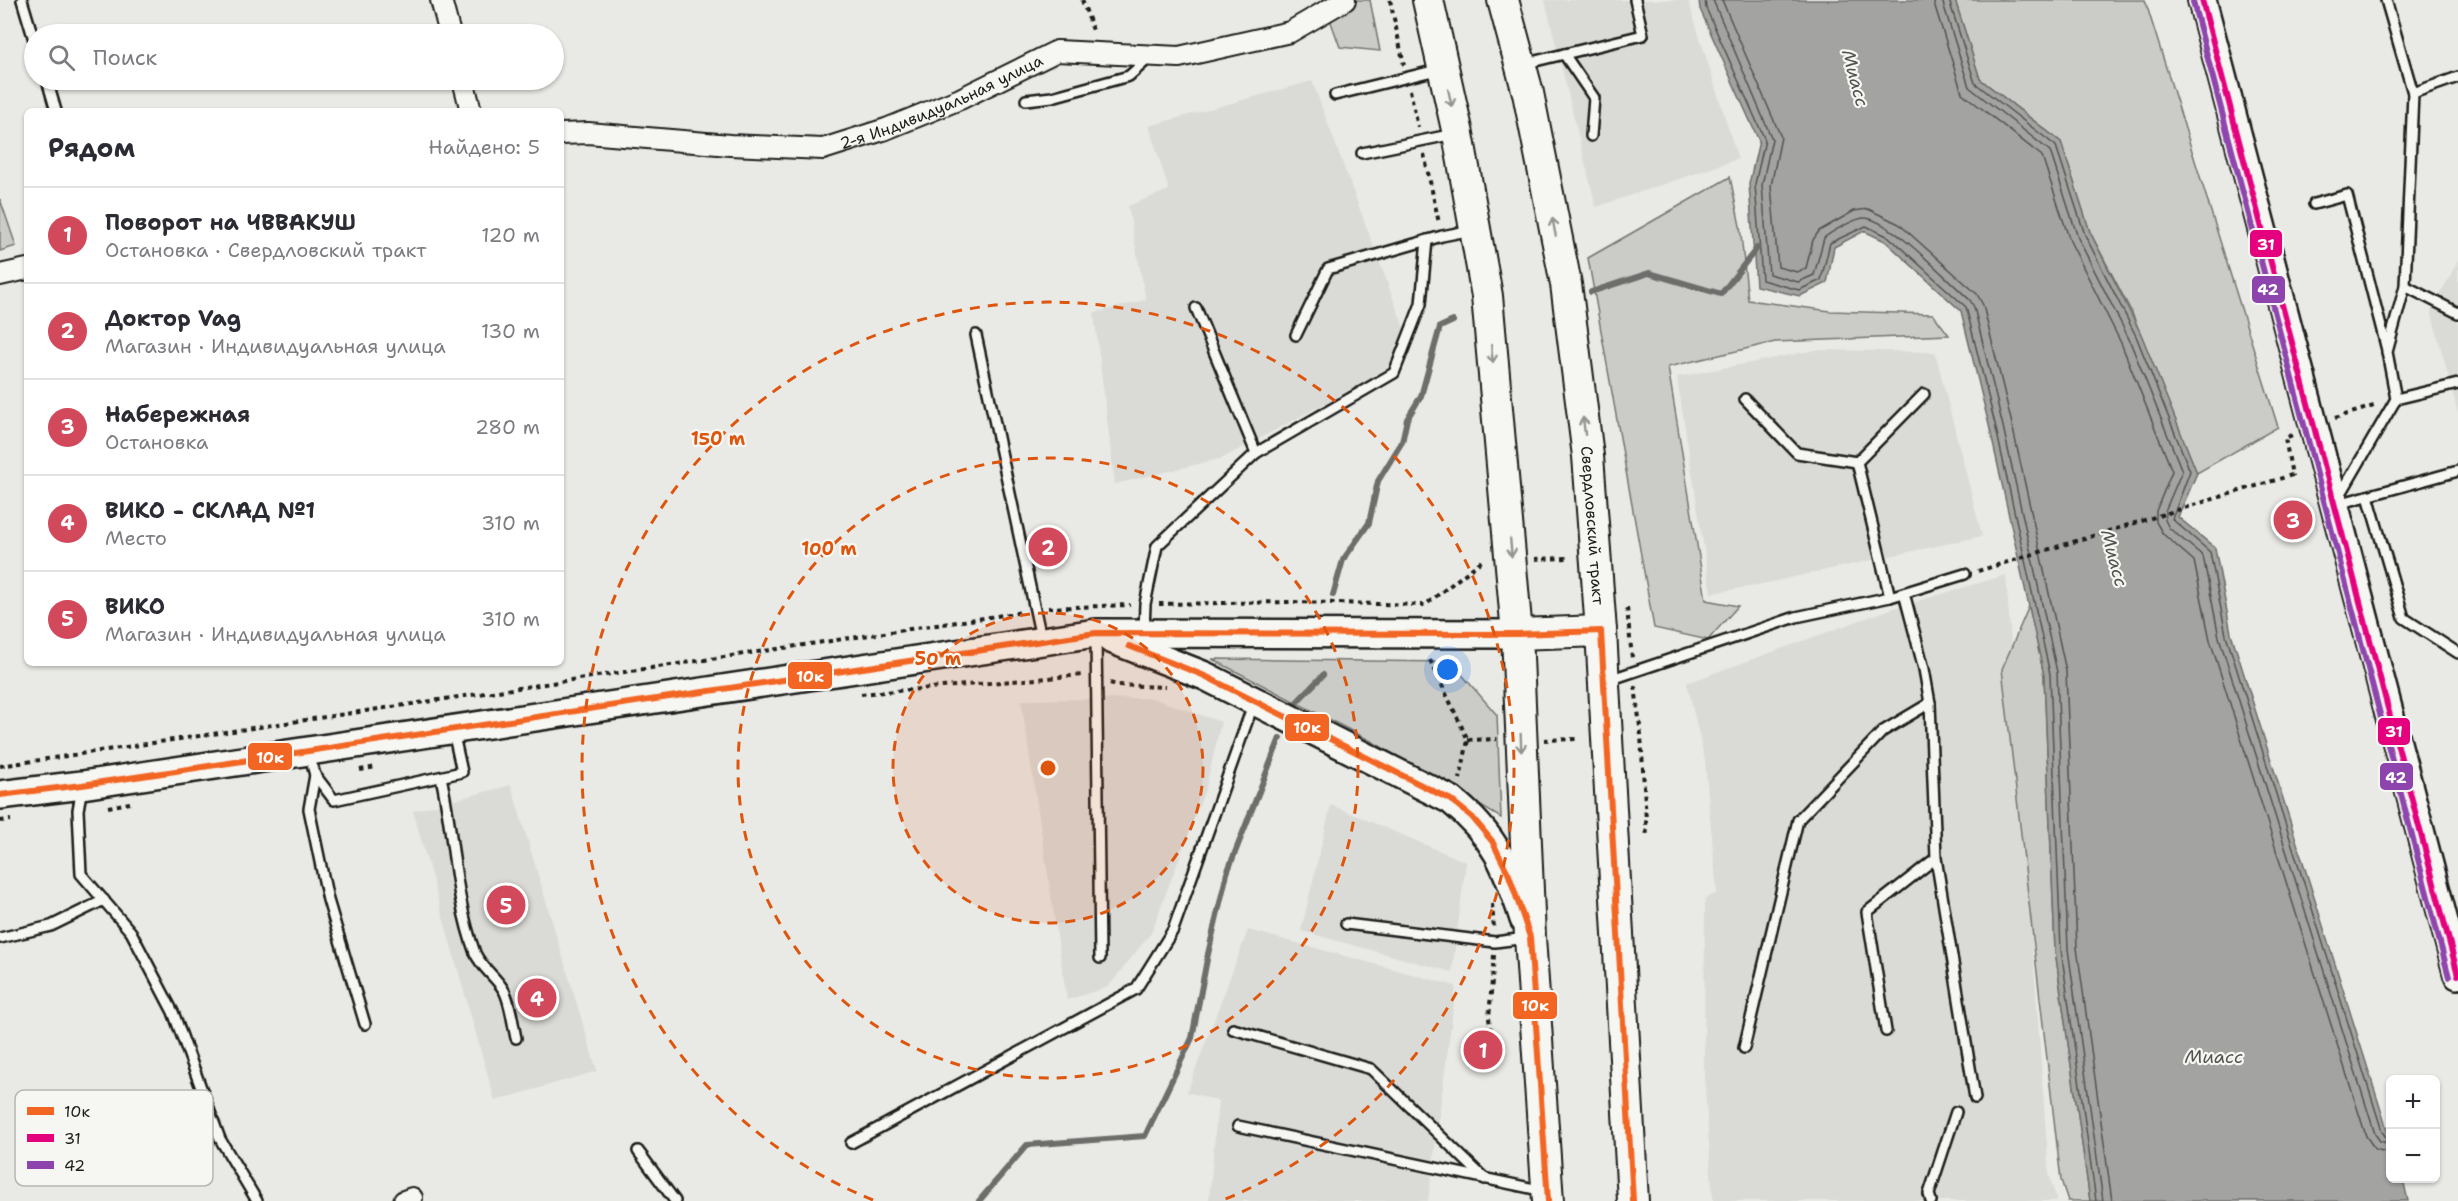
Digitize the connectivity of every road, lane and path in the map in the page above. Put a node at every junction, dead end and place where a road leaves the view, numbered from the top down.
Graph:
1 (22, 0) edge
2 (441, 0) edge
3 (1082, 0) edge
4 (1345, 0) edge
5 (1390, 0) edge
6 (1428, 0) edge
7 (1503, 0) edge
8 (1635, 0) edge
9 (2202, 0) edge
10 (2386, 0) edge
11 (29, 24) edge
12 (447, 24) edge
13 (1101, 53) junction
14 (1564, 54) junction
15 (1152, 56) junction
16 (1521, 64) junction
17 (1444, 68) junction
18 (1407, 77) junction
19 (2458, 77) edge
20 (50, 90) edge
21 (466, 90) edge
22 (2413, 93) junction
23 (1335, 95) dead end
24 (1026, 100) dead end
25 (55, 108) edge
26 (470, 108) edge
27 (564, 134) edge
28 (1458, 134) junction
29 (1591, 136) dead end
30 (1421, 141) junction
31 (1362, 153) dead end
32 (2314, 204) dead end
33 (1475, 229) junction
34 (1442, 236) junction
35 (1427, 240) junction
36 (24, 270) edge
37 (0, 275) edge
38 (2405, 286) junction
39 (1196, 308) dead end
40 (2458, 313) edge
41 (976, 335) dead end
42 (1296, 335) dead end
43 (2387, 352) junction
44 (2458, 384) edge
45 (1924, 394) dead end
46 (1745, 399) dead end
47 (2396, 399) junction
48 (1256, 453) junction
49 (1857, 462) junction
50 (2458, 471) edge
51 (2232, 494) dead end
52 (2368, 496) junction
53 (2335, 505) junction
54 (1567, 558) dead end
55 (1484, 559) dead end
56 (1535, 559) dead end
57 (1994, 566) dead end
58 (1965, 574) dead end
59 (1904, 592) junction
60 (1890, 597) junction
61 (1626, 603) dead end
62 (1425, 605) dead end
63 (1601, 631) junction
64 (1096, 633) junction
65 (1144, 633) junction
66 (1517, 634) junction
67 (1042, 641) junction
68 (2458, 654) edge
69 (1430, 660) dead end
70 (1634, 673) junction
71 (1098, 676) junction
72 (1603, 681) junction
73 (1173, 688) dead end
74 (850, 696) dead end
75 (1255, 700) junction
76 (1930, 703) junction
77 (452, 728) junction
78 (1497, 739) dead end
79 (1576, 739) dead end
80 (1468, 740) junction
81 (1541, 740) dead end
82 (312, 763) junction
83 (441, 777) junction
84 (1460, 781) dead end
85 (82, 785) junction
86 (0, 795) edge
87 (1647, 838) dead end
88 (1936, 858) junction
89 (104, 900) junction
90 (1346, 924) dead end
91 (1530, 937) junction
92 (0, 938) edge
93 (1100, 958) dead end
94 (2458, 975) edge
95 (365, 1024) dead end
96 (1233, 1029) dead end
97 (1886, 1031) dead end
98 (516, 1038) dead end
99 (1744, 1048) dead end
100 (202, 1090) edge
101 (1975, 1098) dead end
102 (1956, 1112) dead end
103 (213, 1119) edge
104 (1238, 1126) dead end
105 (851, 1143) dead end
106 (638, 1151) dead end
107 (1485, 1179) junction
108 (1548, 1196) edge
109 (257, 1201) edge
110 (675, 1201) edge
111 (1633, 1201) edge
112 (1931, 1201) edge

1 - 11 lane
2 - 12 street
3 - 13 path
4 - 15 street, 2-я Индивидуальная улица
5 - 18 path
6 - 17 main road
7 - 16 main road, Свердловский тракт
8 - 14 lane
9 - 53 main road
10 - 22 lane
13 - 15 street, 2-я Индивидуальная улица
13 - 27 street, 2-я Индивидуальная улица
14 - 16 lane
14 - 29 lane
15 - 24 lane
63 -> 16 main road, Свердловский тракт
17 - 18 lane
17 -> 28 main road
18 - 23 lane
18 - 30 path
19 - 22 lane
20 - 25 lane
21 - 26 street
22 - 38 lane
28 - 30 lane
28 - 33 main road
30 - 31 lane
30 - 34 path
32 - 43 lane
33 - 34 lane
33 -> 66 main road
34 - 35 lane
35 - 42 lane
35 - 48 lane
36 - 37 street
38 - 40 lane
38 - 43 lane
39 - 48 lane
41 - 67 lane
43 - 47 lane
44 - 47 lane
45 - 49 lane
46 - 49 lane
47 - 53 lane
48 - 65 lane
49 - 60 lane
50 - 52 lane
51 - 57 path
52 - 53 lane
52 - 68 lane
53 - 94 main road
54 - 56 path
55 - 62 path
58 - 59 lane
59 - 60 lane
59 - 76 lane
60 - 70 lane
61 - 70 path
63 - 66 main road
63 - 72 main road, Свердловский тракт
64 - 65 main road
64 - 67 main road
64 - 71 lane
64 - 75 main road
65 - 66 main road
66 -> 91 main road
67 - 77 main road
69 - 80 path
70 - 72 lane
70 - 87 path
71 - 73 path
71 - 74 path
71 - 93 lane
72 - 111 main road, Свердловский тракт
75 - 91 main road
75 - 105 lane
76 - 88 lane
76 - 99 lane
77 - 82 main road
77 - 83 lane
78 - 80 path
79 - 81 path
80 - 84 path
82 - 83 lane
82 - 85 main road
82 - 95 lane
83 - 98 lane
85 - 86 main road
85 - 89 lane
88 - 97 lane
88 - 101 lane
89 - 92 lane
89 - 100 lane
90 - 91 lane
91 - 108 main road
96 - 107 lane
102 - 112 lane
103 - 109 lane
104 - 107 lane
106 - 110 lane
107 - 108 lane

